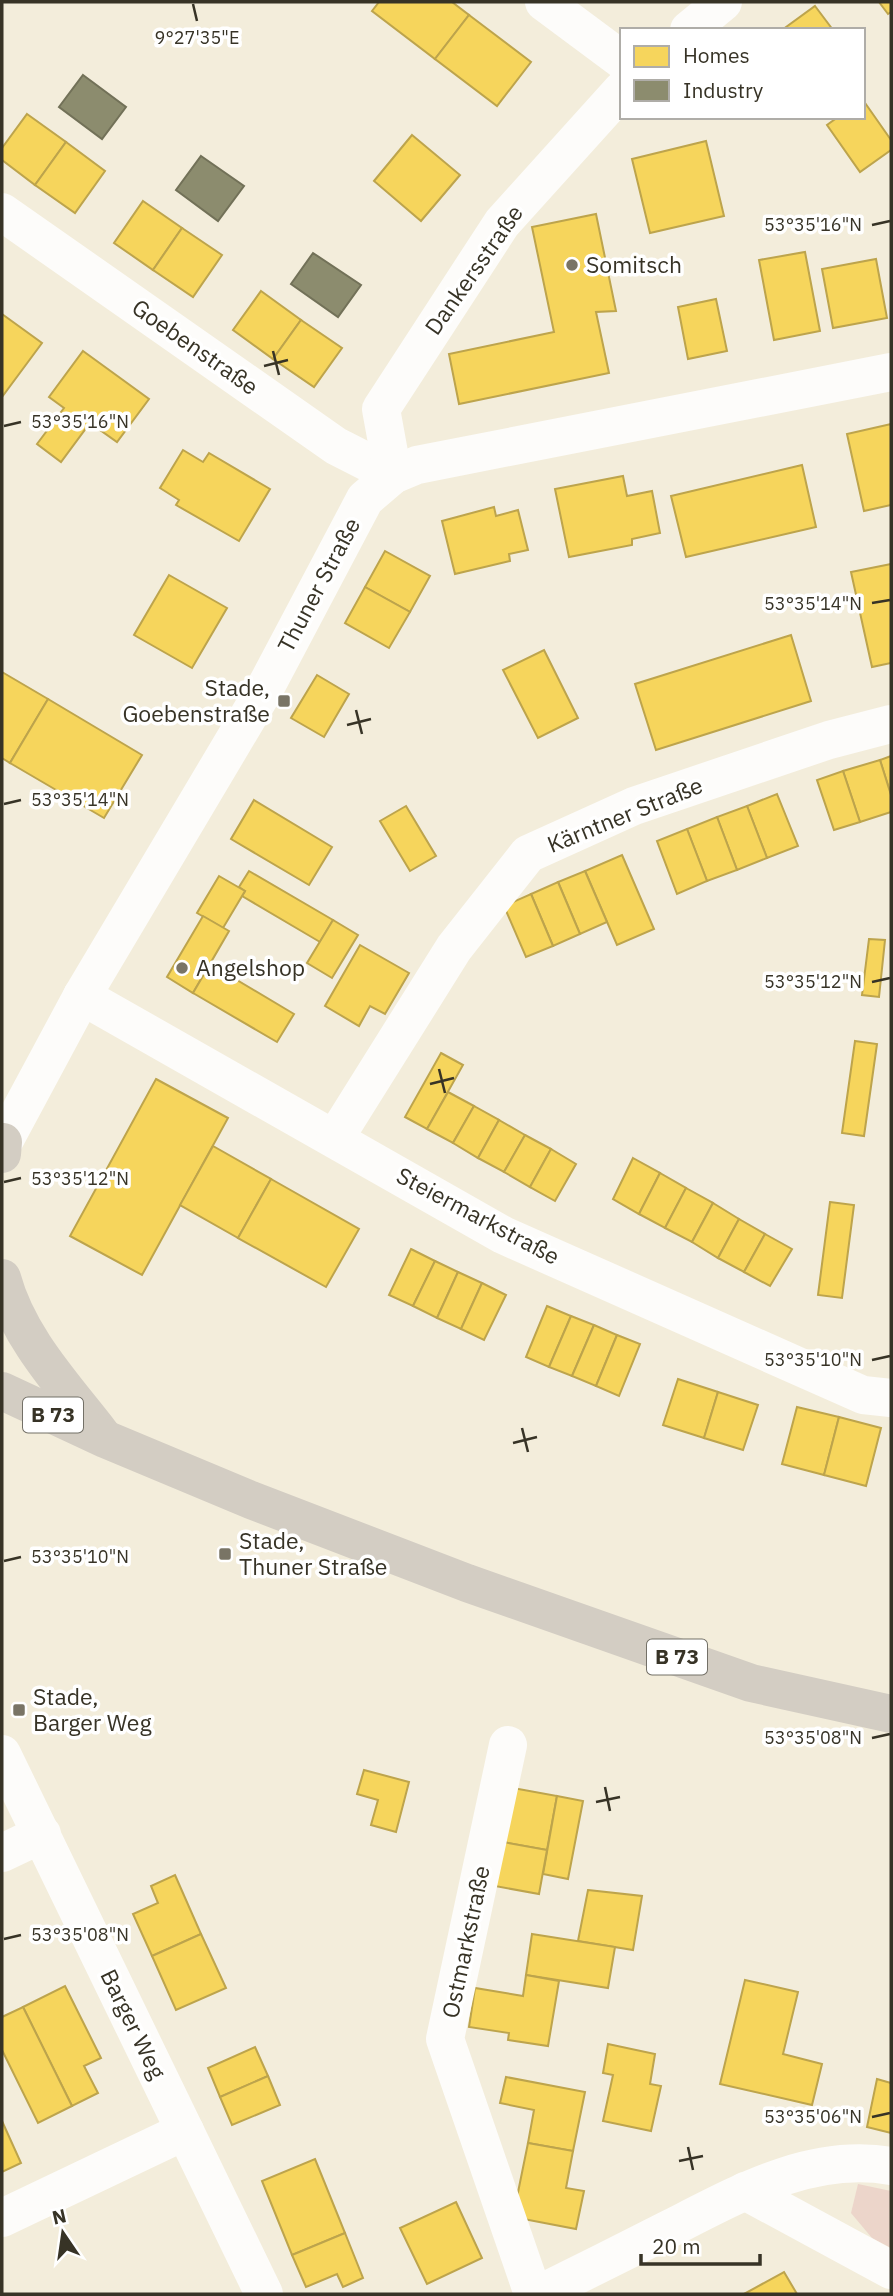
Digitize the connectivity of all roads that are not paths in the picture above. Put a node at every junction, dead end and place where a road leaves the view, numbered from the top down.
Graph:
1 (544, 2) edge
2 (723, 2) edge
3 (691, 28) edge
4 (620, 59) edge
5 (620, 92) edge
6 (2, 212) edge
7 (891, 372) edge
8 (393, 475) junction
9 (891, 724) edge
10 (82, 996) junction
11 (335, 1138) junction
12 (2, 1147) edge
13 (2, 1278) edge
14 (2, 1391) edge
15 (891, 1398) edge
16 (105, 1438) junction
17 (891, 1714) edge
18 (508, 1745) dead end
19 (2, 1754) edge
20 (42, 1834) junction
21 (2, 1853) edge
22 (185, 2131) junction
23 (891, 2166) edge
24 (745, 2191) junction
25 (2, 2218) edge
26 (891, 2270) edge
27 (264, 2294) edge
28 (533, 2294) edge
29 (539, 2294) edge

1 - 4 street
2 - 3 street
5 - 8 street, Dankersstraße
6 - 8 street, Goebenstraße
7 - 8 street, Thuner Straße
8 - 10 street, Thuner Straße
9 - 11 street, Kärntner Straße
10 - 11 street, Steiermarkstraße
10 - 12 street, Thuner Straße
11 - 15 street, Steiermarkstraße
13 - 16 main road
14 - 16 main road, B 73
16 - 17 main road, B 73
18 - 28 street, Ostmarkstraße
19 - 20 street, Barger Weg
20 - 21 street
20 - 22 street, Barger Weg
22 - 25 street
22 - 27 street, Barger Weg
23 - 24 street
24 - 26 street
24 - 29 street

